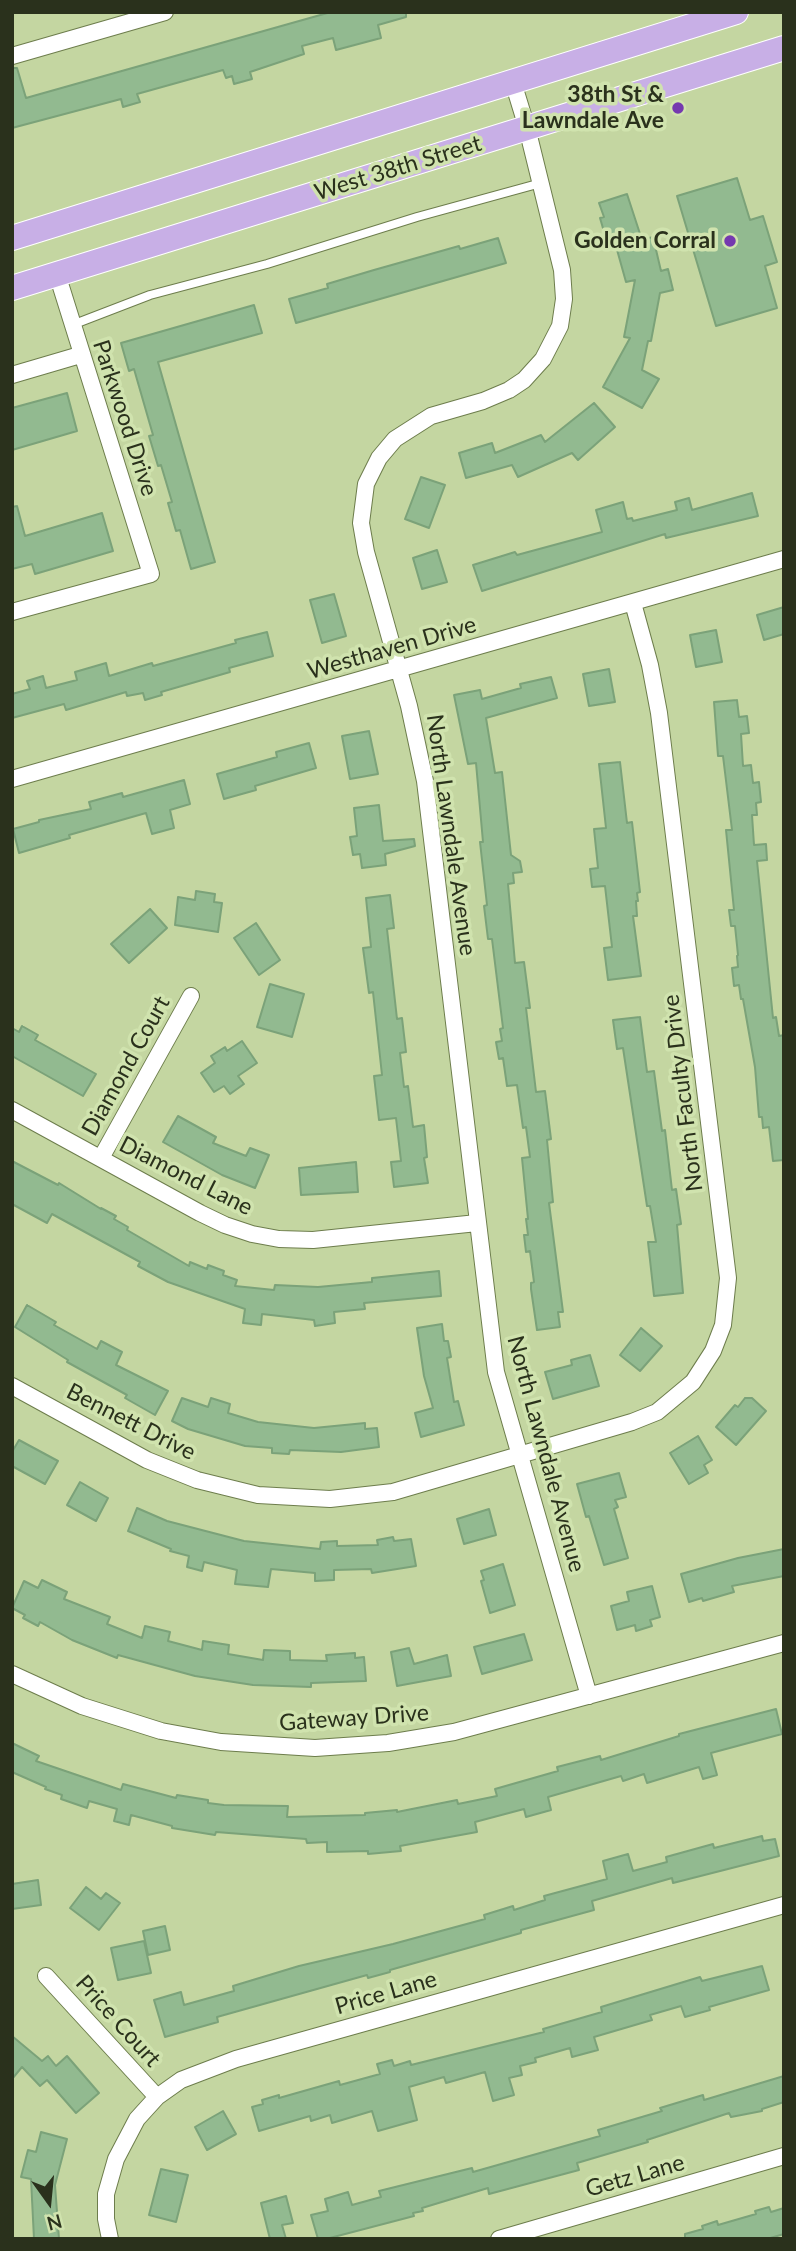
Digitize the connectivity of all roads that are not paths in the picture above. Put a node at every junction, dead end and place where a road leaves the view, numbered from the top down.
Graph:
1 (164, 12) edge
2 (736, 12) edge
3 (784, 48) edge
4 (12, 56) edge
5 (513, 82) junction
6 (527, 128) junction
7 (541, 183) junction
8 (12, 238) edge
9 (57, 274) junction
10 (12, 288) edge
11 (72, 325) junction
12 (80, 355) junction
13 (12, 375) edge
14 (784, 559) edge
15 (633, 603) junction
16 (12, 612) edge
17 (399, 670) junction
18 (12, 779) edge
19 (191, 996) dead end
20 (12, 1110) edge
21 (100, 1158) junction
22 (477, 1223) junction
23 (12, 1386) edge
24 (520, 1456) junction
25 (784, 1643) edge
26 (12, 1674) edge
27 (589, 1696) junction
28 (784, 1905) edge
29 (46, 1976) dead end
30 (157, 2097) junction
31 (784, 2156) edge
32 (110, 2239) edge
33 (499, 2239) edge

1 - 4 street
2 - 5 main road
3 - 6 main road, West 38th Street
5 - 6 street, North Lawndale Avenue
5 - 8 main road
6 - 7 street, North Lawndale Avenue
6 - 9 main road, West 38th Street
7 - 11 lane
7 - 17 street, North Lawndale Avenue
9 - 10 main road, West 38th Street
9 - 11 street, Parkwood Drive
11 - 12 street, Parkwood Drive
12 - 13 street
12 - 16 street, Parkwood Drive
14 - 15 street, Westhaven Drive
15 - 17 street, Westhaven Drive
15 - 24 street, North Faculty Drive
17 - 18 street, Westhaven Drive
17 - 22 street, North Lawndale Avenue
19 - 21 street, Diamond Court
20 - 21 street, Diamond Lane
21 - 22 street, Diamond Lane
22 - 24 street, North Lawndale Avenue
23 - 24 street, Bennett Drive
24 - 27 street, North Lawndale Avenue
25 - 27 street, Gateway Drive
26 - 27 street, Gateway Drive
28 - 30 street, Price Lane
29 - 30 street, Price Court
30 - 32 street, Price Lane
31 - 33 street, Getz Lane

